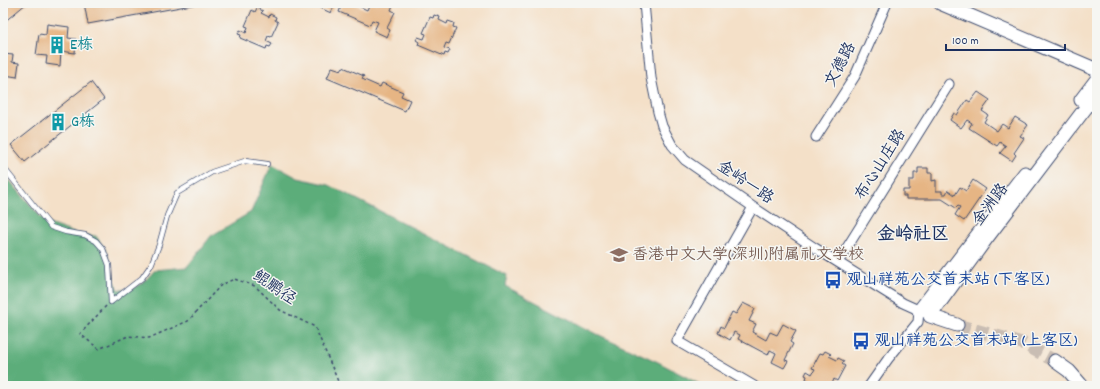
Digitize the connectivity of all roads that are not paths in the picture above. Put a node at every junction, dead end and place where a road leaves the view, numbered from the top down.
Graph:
1 (644, 3) edge
2 (887, 3) edge
3 (940, 3) edge
4 (1097, 70) edge
5 (1097, 79) edge
6 (949, 84) dead end
7 (1097, 93) edge
8 (816, 137) dead end
9 (267, 164) dead end
10 (3, 167) edge
11 (753, 207) junction
12 (838, 262) junction
13 (923, 316) junction
14 (957, 325) tunnel mouth
15 (1055, 361) tunnel mouth
16 (754, 386) edge
17 (869, 386) edge
18 (1082, 386) edge

1 - 11 street, 金岭一路
2 - 8 street, 文德路
3 - 4 street
5 - 13 street, 金洲路
6 - 12 street, 布心山庄路
7 - 13 street, 金洲路
9 - 10 lane
11 - 12 street, 金岭一路
11 - 16 street
12 - 13 street, 金岭一路
13 - 14 street
13 - 17 street
15 - 18 street

